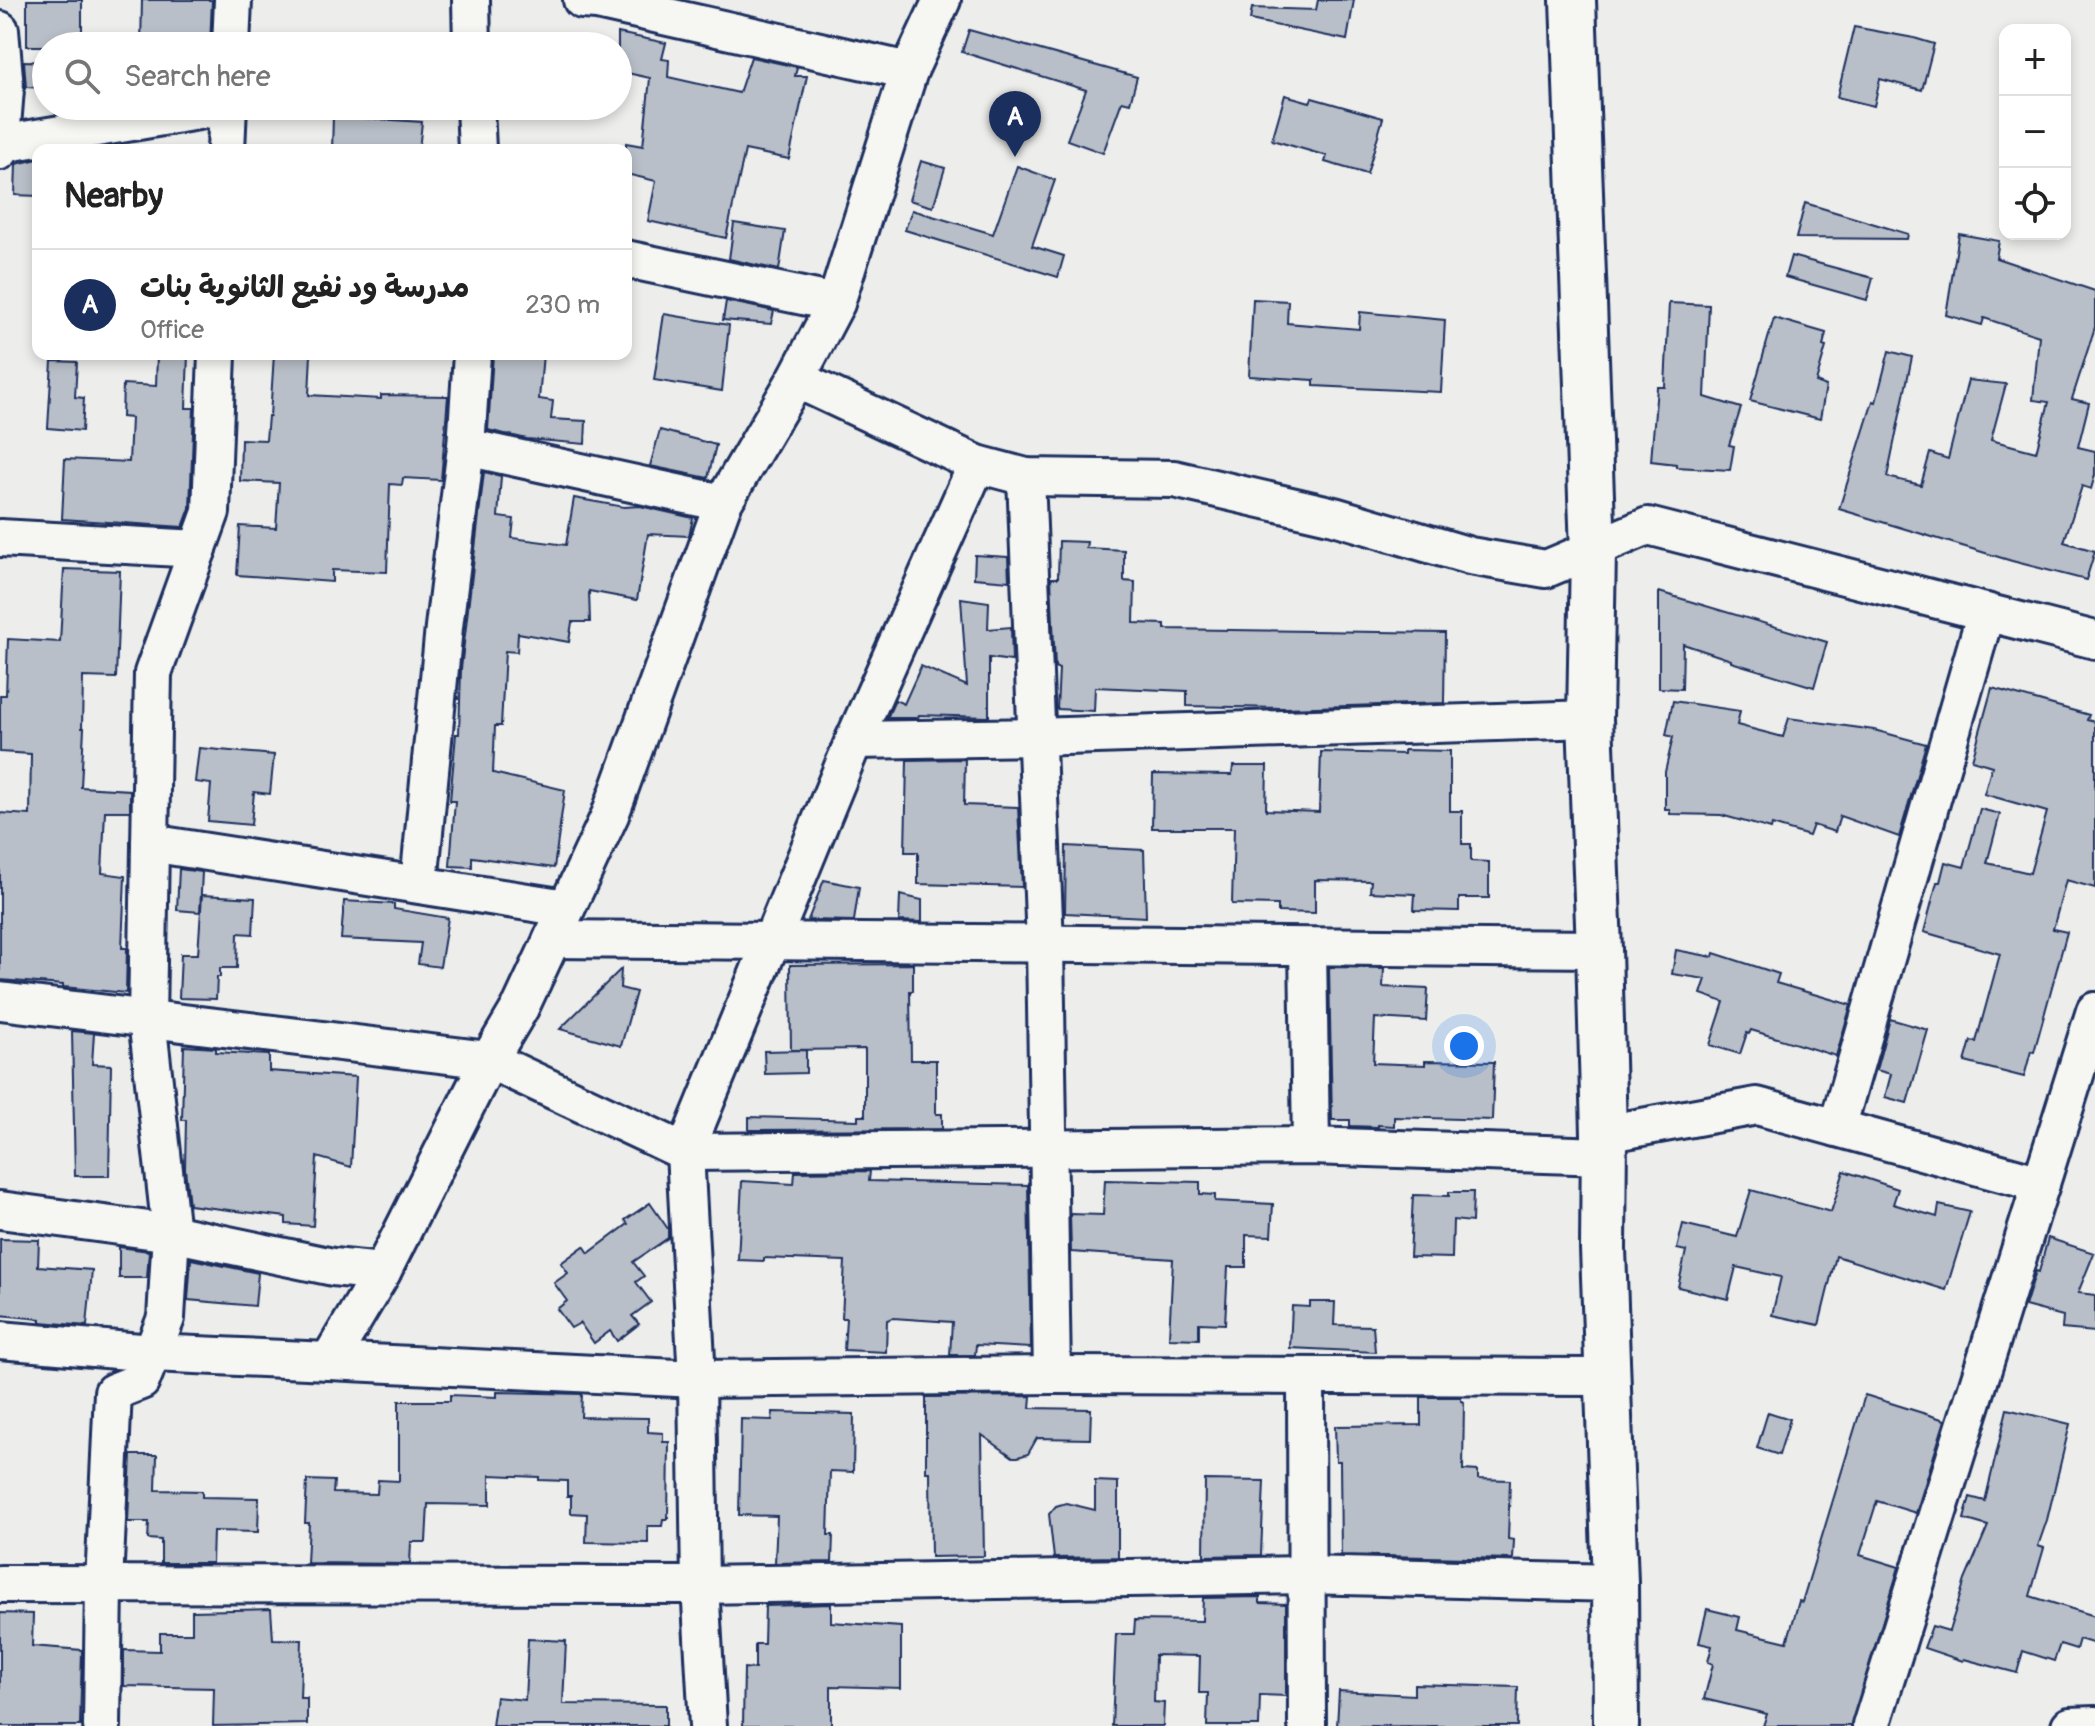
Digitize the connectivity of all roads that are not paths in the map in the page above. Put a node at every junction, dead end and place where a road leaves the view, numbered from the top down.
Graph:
1 (233, 0) edge
2 (471, 0) edge
3 (582, 0) edge
4 (942, 0) edge
5 (1573, 0) edge
6 (0, 30) edge
7 (232, 32) edge
8 (472, 32) edge
9 (909, 71) junction
10 (144, 120) edge
11 (227, 120) edge
12 (476, 120) edge
13 (1, 144) edge
14 (226, 144) edge
15 (477, 144) edge
16 (0, 151) edge
17 (632, 260) edge
18 (836, 303) junction
19 (217, 360) edge
20 (472, 360) edge
21 (796, 379) junction
22 (466, 447) junction
23 (977, 464) junction
24 (1026, 477) junction
25 (723, 503) junction
26 (0, 538) edge
27 (198, 549) junction
28 (1593, 551) junction
29 (1986, 612) junction
30 (2095, 640) edge
31 (1590, 719) junction
32 (1035, 737) junction
33 (854, 740) junction
34 (150, 843) junction
35 (419, 884) junction
36 (559, 924) junction
37 (771, 941) junction
38 (1045, 944) junction
39 (1308, 947) junction
40 (1599, 949) junction
41 (0, 1001) edge
42 (2095, 1011) edge
43 (147, 1019) junction
44 (489, 1060) junction
45 (1837, 1128) junction
46 (1604, 1145) junction
47 (1311, 1146) junction
48 (1049, 1148) junction
49 (685, 1152) junction
50 (2041, 1184) junction
51 (0, 1210) edge
52 (171, 1233) junction
53 (382, 1272) junction
54 (0, 1340) edge
55 (152, 1353) junction
56 (329, 1361) junction
57 (1052, 1375) junction
58 (1306, 1377) junction
59 (1606, 1377) junction
60 (697, 1379) junction
61 (1306, 1575) junction
62 (1615, 1583) junction
63 (0, 1584) edge
64 (104, 1584) junction
65 (700, 1585) junction
66 (2095, 1725) edge
67 (102, 1726) edge
68 (708, 1726) edge
69 (1307, 1726) edge
70 (1616, 1726) edge
71 (1871, 1726) edge
72 (2070, 1726) edge

1 - 7 street
2 - 8 street
3 - 9 street
4 - 9 street
5 - 28 main road
6 - 13 street
9 - 18 street
10 - 13 street
11 - 14 street
12 - 15 street
13 - 16 street
17 - 18 street
18 - 21 street
19 - 27 street
20 - 22 street
21 - 23 street
21 - 25 street
22 - 25 street
22 - 35 street
23 - 24 street
23 - 33 street
24 - 28 street
24 - 32 street
25 - 36 street
26 - 27 street
27 - 34 street
28 - 29 street
28 - 31 main road
29 - 30 street
29 - 45 street
31 - 32 street
31 - 40 main road
32 - 33 street
32 - 38 street
33 - 37 street
34 - 35 street
34 - 43 street
35 - 36 street
36 - 37 street
36 - 44 street
37 - 38 street
37 - 49 street
38 - 39 street
38 - 48 street
39 - 40 street
39 - 47 street
40 - 46 main road
41 - 43 street
42 - 50 street
43 - 44 street
43 - 52 street
44 - 49 street
44 - 53 street
45 - 46 street
45 - 50 street
46 - 47 street
46 - 59 main road
47 - 48 street
48 - 49 street
48 - 57 street
49 - 60 street
50 - 71 street
51 - 52 street
52 - 53 street
52 - 55 street
53 - 56 street
54 - 55 street
55 - 56 street
55 - 64 street
56 - 60 street
57 - 58 street
57 - 60 street
58 - 59 street
58 - 61 street
59 - 62 main road
60 - 65 street
61 - 62 street
61 - 65 street
61 - 69 street
62 - 70 main road
63 - 64 street
64 - 65 street
64 - 67 street
65 - 68 street
66 - 72 street

